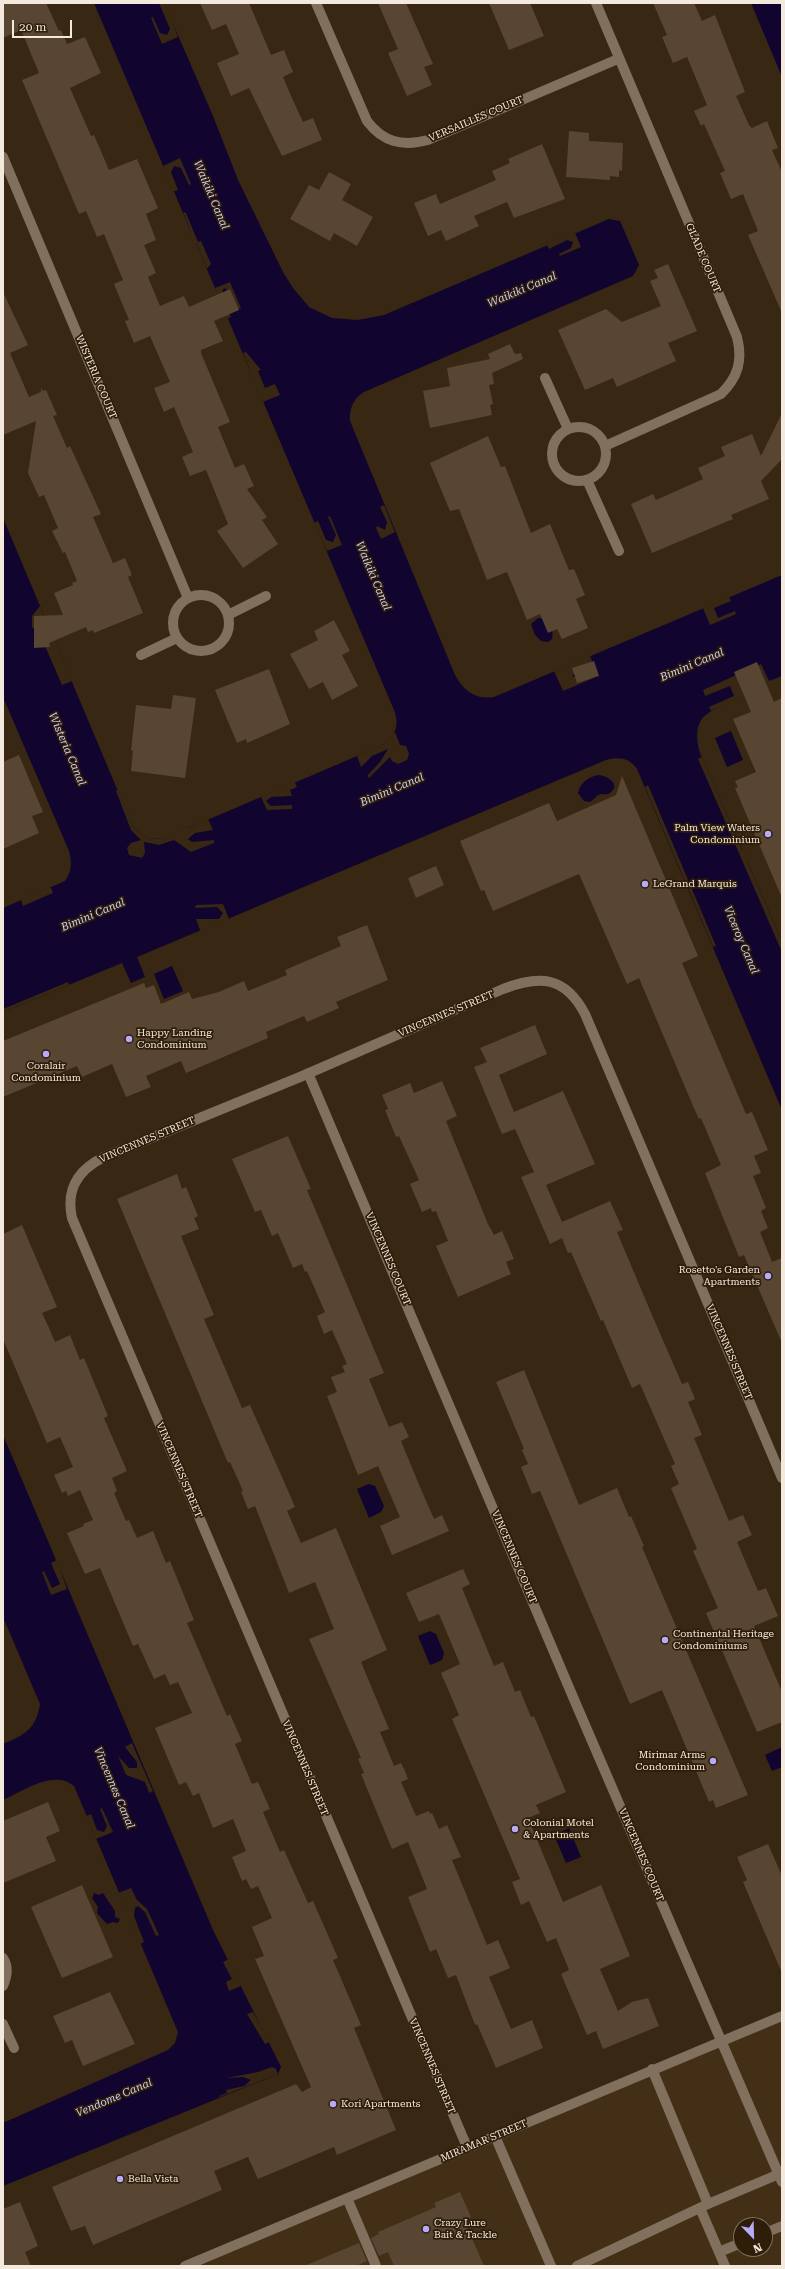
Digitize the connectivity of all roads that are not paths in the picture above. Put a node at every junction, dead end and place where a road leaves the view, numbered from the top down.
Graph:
1 (316, 3) edge
2 (596, 3) edge
3 (618, 59) junction
4 (3, 157) edge
5 (605, 446) junction
6 (587, 480) junction
7 (619, 551) dead end
8 (266, 596) dead end
9 (188, 598) junction
10 (228, 615) junction
11 (177, 638) junction
12 (141, 654) dead end
13 (308, 1073) junction
14 (782, 1478) edge
15 (3, 1958) edge
16 (3, 1986) edge
17 (782, 2016) edge
18 (3, 2024) edge
19 (720, 2041) junction
20 (14, 2048) dead end
21 (652, 2069) junction
22 (495, 2136) junction
23 (467, 2147) junction
24 (780, 2178) edge
25 (347, 2198) junction
26 (704, 2206) junction
27 (733, 2246) edge
28 (719, 2252) junction
29 (185, 2266) edge
30 (376, 2266) edge
31 (551, 2266) edge
32 (577, 2266) edge
33 (725, 2266) edge

1 - 3 street, VERSAILLES COURT
2 - 3 street, GLADE COURT
3 - 5 street, GLADE COURT
4 - 9 street, WISTERIA COURT
5 - 6 street
5 - 6 street
6 - 7 street
8 - 10 street
9 - 10 street
9 - 11 street
10 - 11 street
11 - 12 street
13 - 14 street, VINCENNES STREET
13 - 19 street, VINCENNES COURT
13 - 23 street, VINCENNES STREET
15 - 16 street
17 - 19 street, MIRAMAR STREET
18 - 20 street
19 - 21 street, MIRAMAR STREET
19 - 24 street, VINCENNES COURT
21 - 22 street, MIRAMAR STREET
21 - 26 street
22 - 23 street, MIRAMAR STREET
22 - 31 street
23 - 25 street, MIRAMAR STREET
24 - 26 street
25 - 29 street, MIRAMAR STREET
25 - 30 street
26 - 28 street
26 - 32 street
27 - 28 street
28 - 33 street

